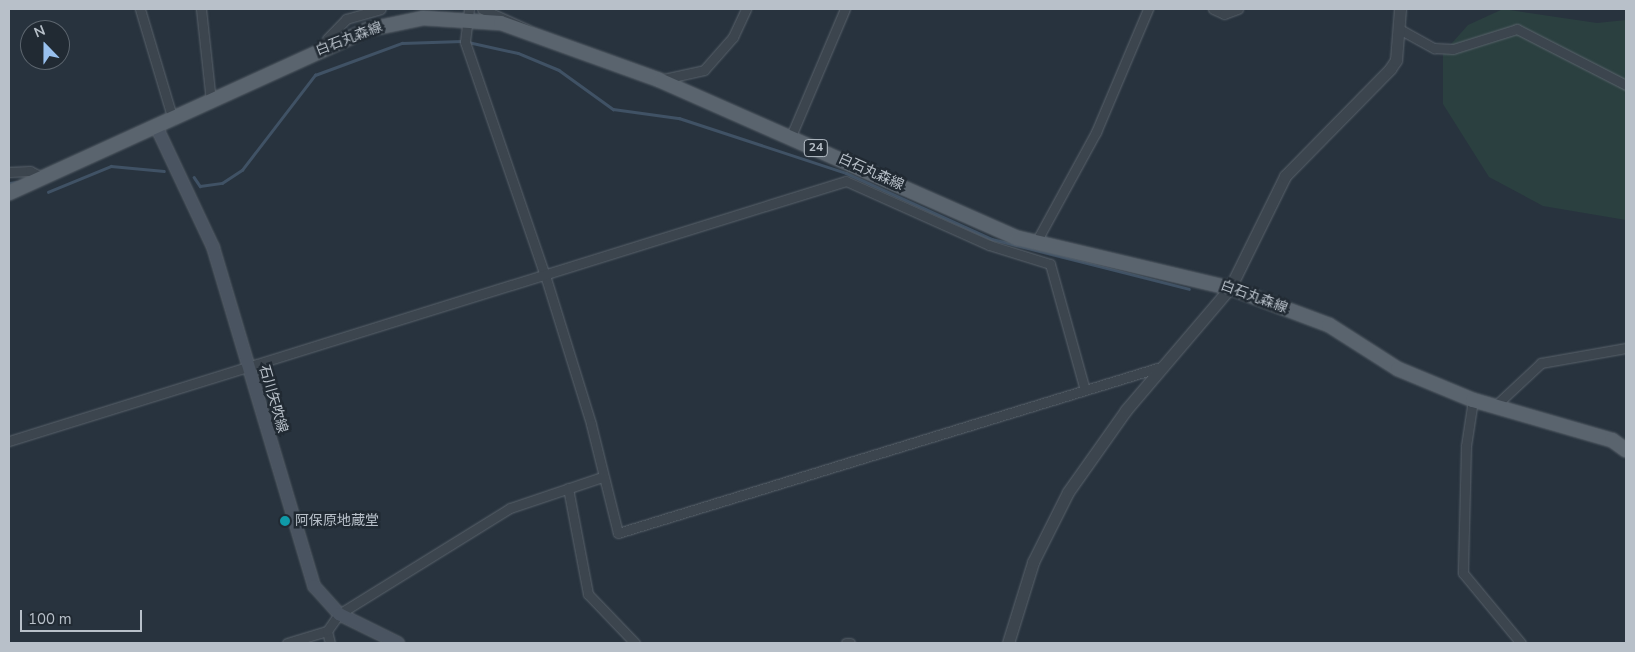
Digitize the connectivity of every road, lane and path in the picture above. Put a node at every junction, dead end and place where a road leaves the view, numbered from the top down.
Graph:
1 (140, 9) edge
2 (201, 9) edge
3 (381, 9) edge
4 (482, 9) edge
5 (746, 9) edge
6 (845, 9) edge
7 (1148, 9) edge
8 (1213, 9) edge
9 (1238, 9) edge
10 (1400, 9) edge
11 (469, 14) edge
12 (1401, 30) junction
13 (528, 31) junction
14 (329, 44) junction
15 (659, 80) junction
16 (1626, 85) edge
17 (211, 101) junction
18 (173, 120) junction
19 (157, 128) junction
20 (791, 136) junction
21 (9, 172) edge
22 (47, 180) junction
23 (9, 194) edge
24 (1035, 244) junction
25 (545, 275) junction
26 (1230, 288) junction
27 (1626, 348) edge
28 (1167, 365) junction
29 (248, 368) junction
30 (1084, 387) junction
31 (1472, 400) junction
32 (1496, 405) junction
33 (9, 441) edge
34 (1626, 450) edge
35 (602, 477) junction
36 (568, 488) junction
37 (339, 614) junction
38 (327, 631) junction
39 (287, 643) edge
40 (330, 643) edge
41 (398, 643) edge
42 (635, 643) edge
43 (846, 643) edge
44 (850, 643) edge
45 (1008, 643) edge
46 (1521, 643) edge

1 - 18 street
2 - 17 street
3 - 14 street
4 - 13 street
5 - 15 street
6 - 20 street
7 - 24 street
8 - 9 street
10 - 12 street
11 - 13 main road, 白石丸森線 / 24
11 - 14 main road, 白石丸森線 / 24
11 - 25 street
12 - 16 street
12 - 26 street
13 - 15 main road, 白石丸森線 / 24
14 - 17 main road, 白石丸森線 / 24
15 - 20 main road, 白石丸森線 / 24
17 - 18 main road, 白石丸森線 / 24
18 - 19 main road, 白石丸森線 / 24
19 - 22 main road, 白石丸森線 / 24
19 - 29 main road, 石川矢吹線
20 - 24 main road, 白石丸森線 / 24
21 - 22 street
22 - 23 main road, 白石丸森線 / 24
24 - 26 main road, 白石丸森線 / 24
25 - 29 street
25 - 30 street
25 - 35 street
26 - 28 street
26 - 31 main road, 白石丸森線 / 24
27 - 32 street
28 - 30 street
28 - 45 street
29 - 33 street
29 - 37 main road, 石川矢吹線
30 - 35 street
31 - 32 main road, 白石丸森線 / 24
31 - 46 street
32 - 34 main road, 白石丸森線 / 24
35 - 36 street
36 - 37 street
36 - 42 street
37 - 38 street
37 - 41 main road, 石川矢吹線
38 - 39 street
38 - 40 street
43 - 44 street

